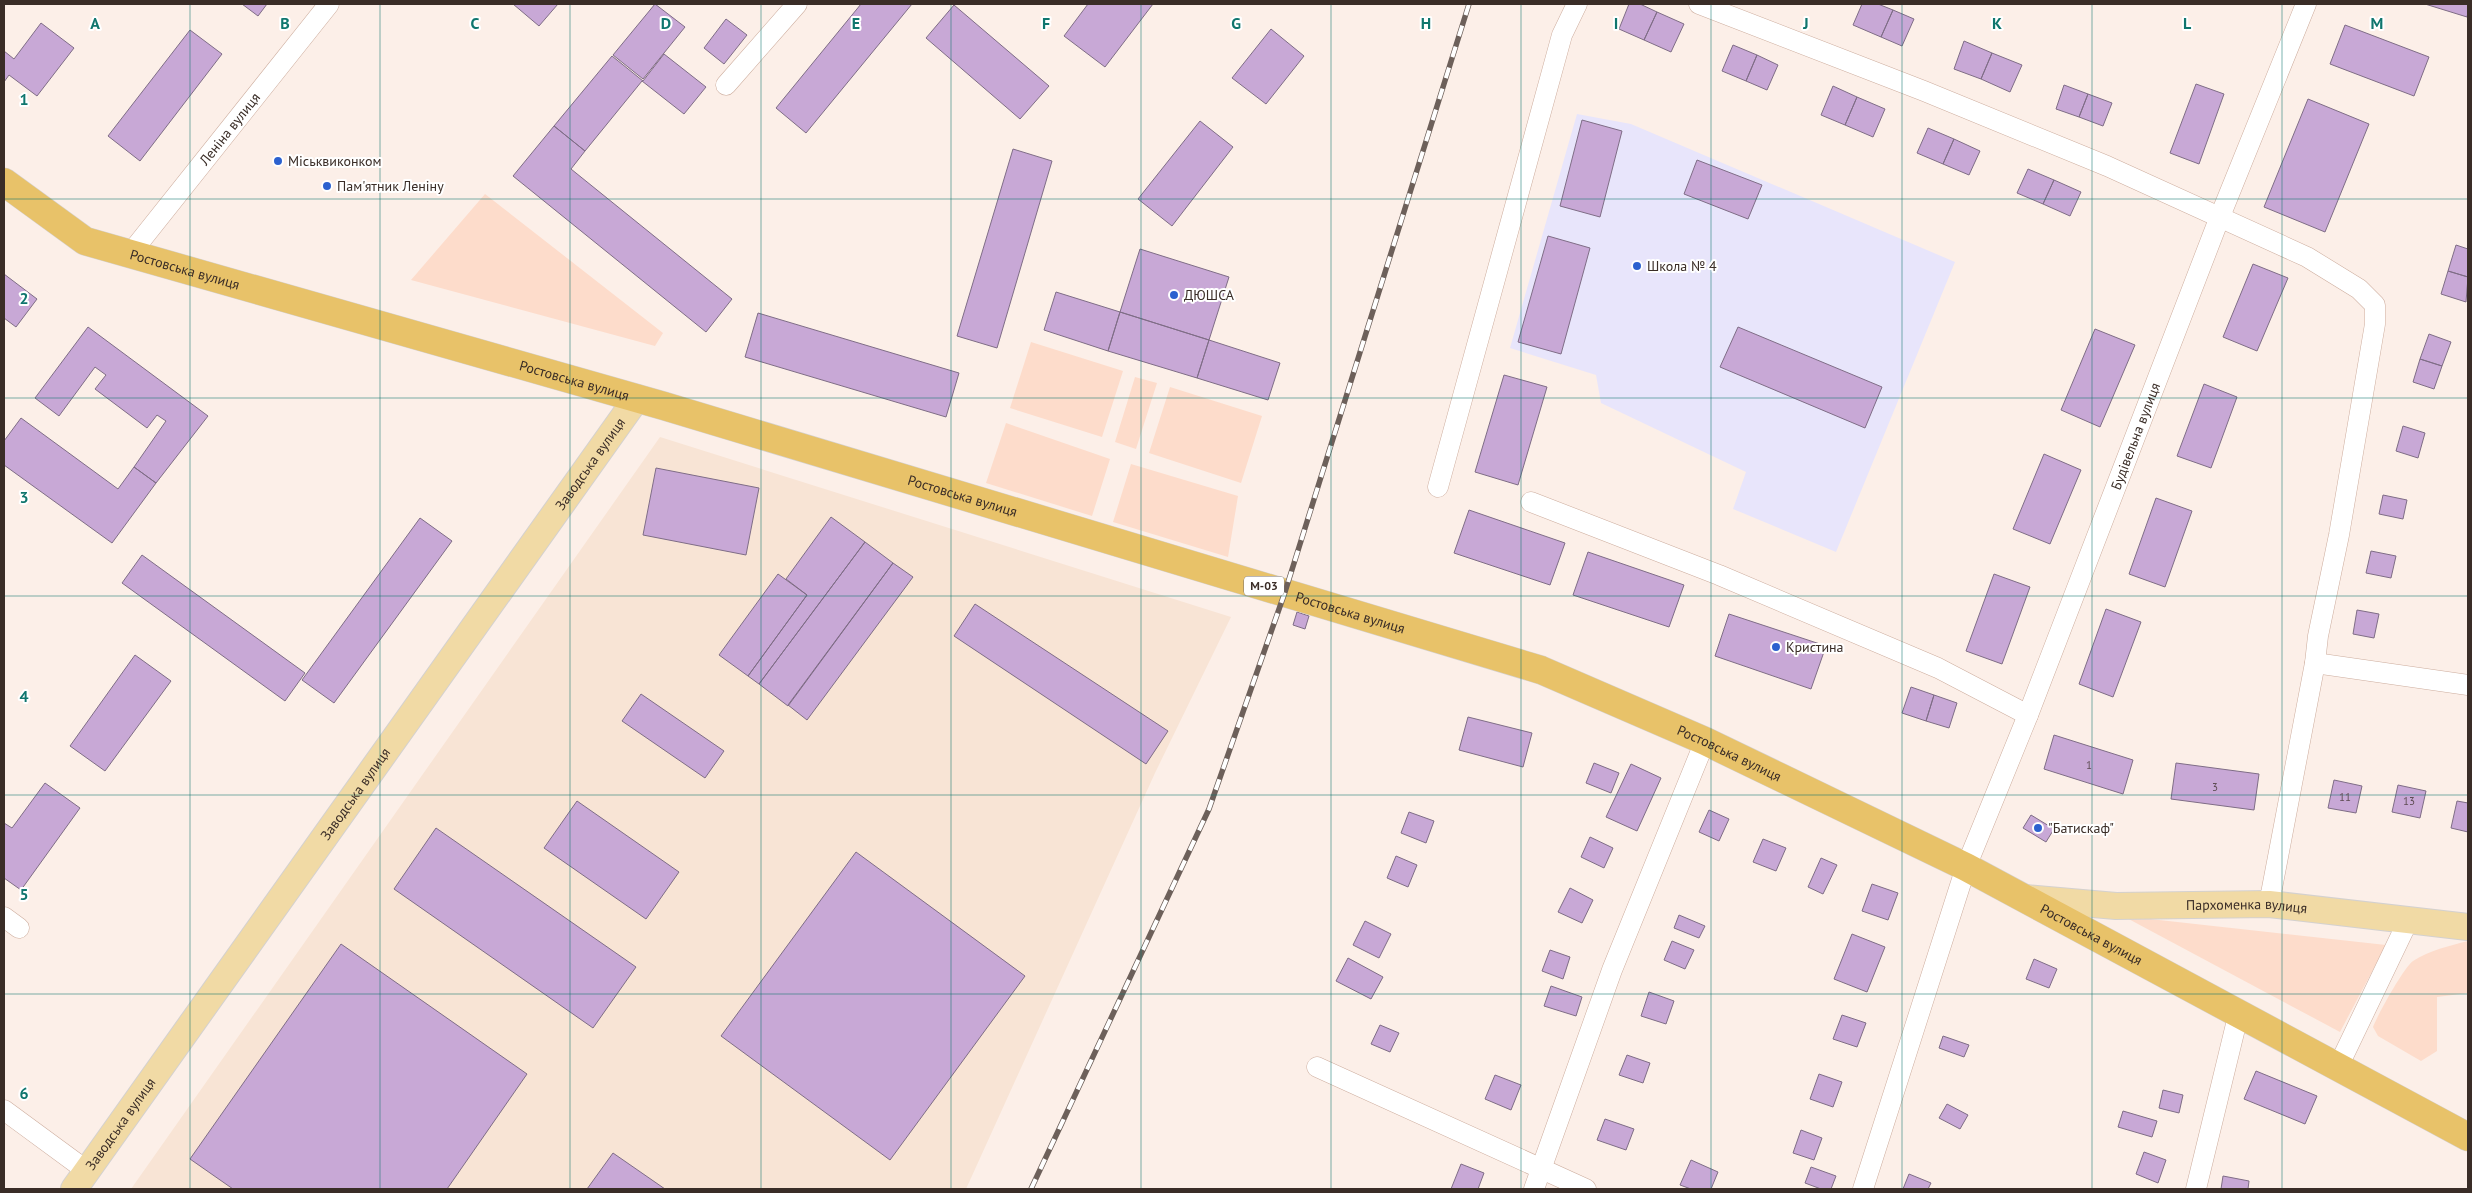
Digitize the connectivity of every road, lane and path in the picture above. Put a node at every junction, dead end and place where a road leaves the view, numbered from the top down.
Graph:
1 (329, 4) edge
2 (798, 4) edge
3 (1577, 4) edge
4 (1699, 4) edge
5 (2306, 4) edge
6 (726, 85) dead end
7 (4, 182) edge
8 (2219, 219) junction
9 (130, 254) junction
10 (637, 398) junction
11 (1438, 487) dead end
12 (1531, 502) dead end
13 (2315, 663) junction
14 (2468, 685) edge
15 (2028, 715) junction
16 (1705, 741) junction
17 (1966, 867) junction
18 (2025, 898) junction
19 (2268, 904) junction
20 (2408, 921) junction
21 (2468, 927) edge
22 (2239, 1012) junction
23 (1317, 1067) dead end
24 (2338, 1067) junction
25 (4, 1110) edge
26 (2468, 1137) edge
27 (1541, 1170) junction
28 (80, 1180) edge
29 (1534, 1189) edge
30 (1586, 1189) edge
31 (1863, 1189) edge
32 (2196, 1189) edge

1 - 9 street, Леніна вулиця
2 - 6 street
3 - 11 street
4 - 8 street
5 - 8 street, Будівельна вулиця
7 - 9 highway, Ростовська вулиця / М-03
8 - 13 street
8 - 15 street, Будівельна вулиця
9 - 10 highway, Ростовська вулиця / М-03
10 - 16 highway, Ростовська вулиця / М-03
10 - 28 main road, Заводська вулиця
12 - 15 street
13 - 14 street
13 - 19 street
15 - 17 street, Будівельна вулиця
16 - 17 highway, Ростовська вулиця / М-03
16 - 27 street
17 - 18 highway, Ростовська вулиця / М-03
17 - 31 street, Будівельна вулиця
18 - 19 main road, Пархоменка вулиця
18 - 22 highway, Ростовська вулиця / М-03
19 - 20 main road, Пархоменка вулиця
20 - 21 main road, Пархоменка вулиця
20 - 24 street
22 - 24 highway, Ростовська вулиця / М-03
22 - 32 street
23 - 27 street
24 - 26 highway, Ростовська вулиця / М-03
25 - 28 street
27 - 29 street
27 - 30 street

